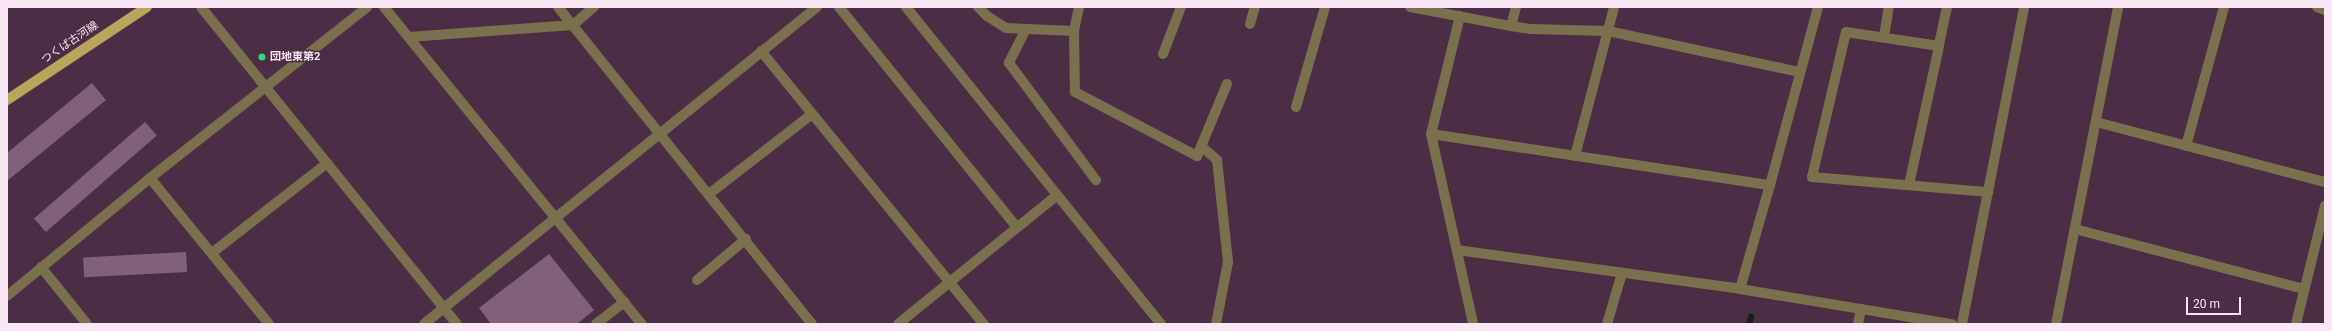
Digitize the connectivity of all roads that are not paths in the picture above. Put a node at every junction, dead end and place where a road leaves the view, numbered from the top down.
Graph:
1 (146, 7) edge
2 (201, 7) edge
3 (367, 7) edge
4 (384, 7) edge
5 (558, 7) edge
6 (594, 7) edge
7 (817, 7) edge
8 (839, 7) edge
9 (906, 7) edge
10 (978, 7) edge
11 (1079, 7) edge
12 (1181, 7) edge
13 (1255, 7) edge
14 (1325, 7) edge
15 (1410, 7) edge
16 (1516, 7) edge
17 (1614, 7) edge
18 (1818, 7) edge
19 (1889, 7) edge
20 (1947, 7) edge
21 (2024, 7) edge
22 (2118, 7) edge
23 (2224, 7) edge
24 (2317, 7) edge
25 (1432, 9) edge
26 (2325, 10) edge
27 (1460, 16) junction
28 (1250, 24) dead end
29 (573, 25) junction
30 (1511, 26) junction
31 (1026, 29) junction
32 (1608, 31) junction
33 (1074, 32) junction
34 (409, 37) junction
35 (1884, 37) junction
36 (1939, 46) junction
37 (761, 51) junction
38 (1163, 54) dead end
39 (1799, 72) junction
40 (1227, 84) dead end
41 (265, 86) junction
42 (7, 100) edge
43 (1296, 107) dead end
44 (812, 114) junction
45 (2096, 122) junction
46 (660, 134) junction
47 (1431, 134) junction
48 (1201, 146) junction
49 (2186, 146) junction
50 (1575, 156) junction
51 (327, 163) junction
52 (150, 178) junction
53 (1096, 180) dead end
54 (2325, 182) edge
55 (1770, 184) junction
56 (1909, 185) junction
57 (1988, 192) junction
58 (709, 194) junction
59 (1056, 196) junction
60 (2325, 206) edge
61 (557, 220) junction
62 (1016, 226) junction
63 (2075, 229) junction
64 (746, 240) junction
65 (1457, 250) junction
66 (212, 253) junction
67 (41, 267) junction
68 (1622, 273) junction
69 (697, 280) dead end
70 (949, 282) junction
71 (2304, 288) junction
72 (9, 290) edge
73 (1740, 290) junction
74 (624, 302) junction
75 (444, 308) junction
76 (1861, 309) junction
77 (87, 324) edge
78 (269, 324) edge
79 (424, 324) edge
80 (457, 324) edge
81 (596, 324) edge
82 (642, 324) edge
83 (812, 324) edge
84 (898, 324) edge
85 (984, 324) edge
86 (1161, 324) edge
87 (1216, 324) edge
88 (1473, 324) edge
89 (1607, 324) edge
90 (1858, 324) edge
91 (1952, 324) edge
92 (1962, 324) edge
93 (2056, 324) edge
94 (2296, 324) edge

1 - 42 main road, つくば古河線
2 - 41 street
3 - 41 street
4 - 34 street
5 - 29 street
6 - 29 street
7 - 37 street
8 - 62 street
9 - 59 street
10 - 31 street
11 - 33 street
12 - 38 street
13 - 28 street
14 - 43 street
15 - 25 street
16 - 30 street
17 - 32 street
18 - 39 street
19 - 35 street
20 - 36 street
21 - 57 street
22 - 45 street
23 - 49 street
24 - 26 street
25 - 27 street
27 - 30 street
27 - 47 street
29 - 34 street
29 - 46 street
30 - 32 street
31 - 33 street
31 - 53 street
32 - 39 street
32 - 50 street
33 - 48 street
34 - 61 street
35 - 36 street
35 - 56 street
36 - 56 street
37 - 44 street
37 - 46 street
39 - 55 street
40 - 48 street
41 - 51 street
41 - 52 street
44 - 58 street
44 - 70 street
45 - 49 street
45 - 63 street
46 - 58 street
46 - 61 street
47 - 50 street
47 - 65 street
48 - 87 street
49 - 54 street
50 - 55 street
51 - 66 street
51 - 75 street
52 - 66 street
52 - 67 street
55 - 73 street
56 - 57 street
57 - 92 street
58 - 64 street
59 - 62 street
59 - 86 street
60 - 71 street
61 - 74 street
61 - 75 street
62 - 70 street
63 - 71 street
63 - 93 street
64 - 69 street
64 - 83 street
65 - 68 street
65 - 88 street
66 - 78 street
67 - 72 street
67 - 77 street
68 - 73 street
68 - 89 street
70 - 84 street
70 - 85 street
71 - 94 street
73 - 76 street
74 - 81 street
74 - 82 street
75 - 79 street
75 - 80 street
76 - 90 street
76 - 91 street

